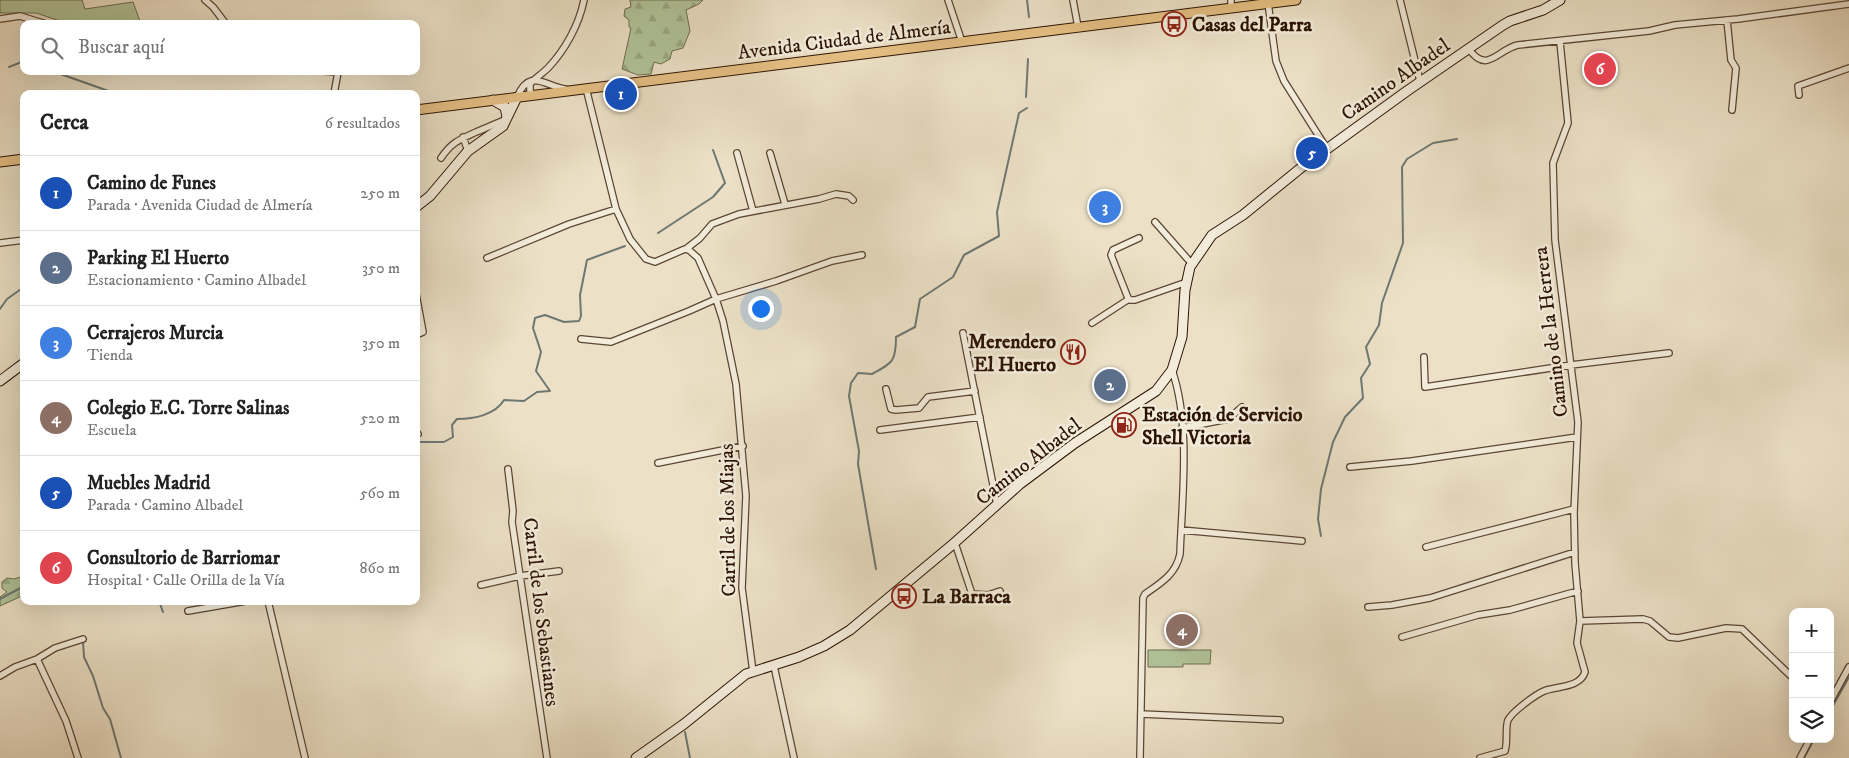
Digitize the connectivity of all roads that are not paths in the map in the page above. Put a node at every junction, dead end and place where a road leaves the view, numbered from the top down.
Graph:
1 (205, 0) edge
2 (584, 0) edge
3 (948, 0) edge
4 (1073, 0) edge
5 (1296, 0) edge
6 (1400, 0) edge
7 (1560, 0) edge
8 (1231, 4) edge
9 (1268, 4) junction
10 (1849, 4) edge
11 (0, 19) edge
12 (33, 20) edge
13 (222, 20) edge
14 (1727, 20) junction
15 (1078, 27) junction
16 (962, 42) junction
17 (1560, 42) junction
18 (1468, 48) junction
19 (548, 68) junction
20 (1849, 68) edge
21 (337, 75) edge
22 (534, 80) junction
23 (1420, 81) junction
24 (554, 86) junction
25 (586, 88) junction
26 (335, 90) edge
27 (572, 90) junction
28 (533, 95) junction
29 (1799, 95) dead end
30 (516, 97) junction
31 (493, 100) junction
32 (420, 109) edge
33 (1732, 110) dead end
34 (507, 118) junction
35 (464, 137) junction
36 (1327, 149) junction
37 (468, 151) junction
38 (737, 153) dead end
39 (770, 153) dead end
40 (441, 158) dead end
41 (20, 160) edge
42 (0, 162) edge
43 (853, 200) dead end
44 (420, 204) edge
45 (785, 204) junction
46 (616, 208) junction
47 (754, 211) junction
48 (1155, 222) dead end
49 (1139, 238) dead end
50 (20, 240) edge
51 (0, 243) edge
52 (686, 249) junction
53 (862, 255) dead end
54 (487, 258) dead end
55 (1192, 264) junction
56 (1187, 282) junction
57 (716, 299) junction
58 (1129, 299) junction
59 (420, 316) edge
60 (1092, 323) dead end
61 (420, 333) edge
62 (963, 333) dead end
63 (581, 339) dead end
64 (1669, 353) dead end
65 (1424, 358) dead end
66 (1571, 365) junction
67 (20, 366) edge
68 (1172, 370) junction
69 (0, 381) edge
70 (886, 389) dead end
71 (975, 391) junction
72 (1242, 407) dead end
73 (980, 417) junction
74 (1182, 428) junction
75 (880, 430) dead end
76 (1577, 437) junction
77 (743, 446) junction
78 (658, 463) dead end
79 (1350, 467) dead end
80 (508, 469) dead end
81 (997, 505) junction
82 (1574, 510) junction
83 (1181, 530) junction
84 (1302, 541) dead end
85 (955, 543) junction
86 (1426, 547) dead end
87 (1575, 552) junction
88 (558, 571) dead end
89 (520, 576) junction
90 (481, 585) dead end
91 (1000, 591) dead end
92 (1578, 591) junction
93 (214, 605) edge
94 (269, 605) edge
95 (1368, 607) dead end
96 (188, 611) dead end
97 (1580, 621) junction
98 (1402, 637) dead end
99 (83, 639) dead end
100 (37, 659) junction
101 (774, 666) junction
102 (1849, 667) edge
103 (753, 672) junction
104 (1789, 674) edge
105 (0, 676) edge
106 (1832, 698) edge
107 (1141, 714) junction
108 (1280, 720) dead end
109 (1808, 743) edge
110 (78, 758) edge
111 (305, 758) edge
112 (547, 758) edge
113 (636, 758) edge
114 (794, 758) edge
115 (1140, 758) edge
116 (1480, 758) edge
117 (1800, 758) edge

1 - 13 street
2 - 19 street
3 - 16 street
4 - 15 street
5 - 9 main road, Avenida Ciudad de Almería
6 - 23 street
7 - 18 main road, Camino Albadel
8 - 9 main road, Avenida Ciudad de Almería
8 - 15 main road, Avenida Ciudad de Almería
9 - 36 street
10 - 14 street
11 - 12 street
14 - 17 street
14 - 33 street
15 - 16 main road, Avenida Ciudad de Almería
16 - 25 main road, Avenida Ciudad de Almería
17 - 18 street
17 - 66 street, Camino de la Herrera
18 - 23 main road, Camino Albadel
19 - 22 street
19 - 24 street
20 - 29 street
21 - 26 street
22 - 24 street
22 - 28 street
22 - 30 street
23 - 36 main road, Camino Albadel
24 - 27 street
25 - 27 main road, Avenida Ciudad de Almería
25 - 46 street
27 - 28 main road, Avenida Ciudad de Almería
28 - 30 main road, Avenida Ciudad de Almería
30 - 31 main road, Avenida Ciudad de Almería
30 - 34 main road
31 - 32 main road, Avenida Ciudad de Almería
31 - 34 main road
34 - 35 street
34 - 37 main road
35 - 37 street
35 - 40 street
36 - 55 main road, Camino Albadel
37 - 44 main road
38 - 47 street
39 - 45 street
41 - 42 main road
43 - 45 street
45 - 47 street
46 - 52 street
46 - 54 street
47 - 52 street
48 - 55 street
49 - 58 street
50 - 51 street
52 - 57 street, Carril de los Miajas
53 - 57 street
55 - 56 main road, Camino Albadel
56 - 58 street
56 - 68 main road, Camino Albadel
57 - 63 street
57 - 77 street, Carril de los Miajas
58 - 60 street
59 - 61 street
62 - 71 street
64 - 66 street
65 - 66 street
66 - 76 street, Camino de la Herrera
67 - 69 main road
68 - 74 street
68 - 81 main road, Camino Albadel
70 - 71 street
71 - 73 street
72 - 74 street
73 - 75 street
73 - 81 street
74 - 83 street
76 - 79 street
76 - 82 street, Camino de la Herrera
77 - 78 street
77 - 103 street, Carril de los Miajas
80 - 89 street, Carril de los Sebastianes
81 - 85 main road, Camino Albadel
82 - 86 street
82 - 87 street, Camino de la Herrera
83 - 84 street
83 - 107 street
85 - 91 street
85 - 101 main road, Camino Albadel
87 - 92 street, Camino de la Herrera
87 - 95 street
88 - 89 street
89 - 90 street
89 - 112 street, Carril de los Sebastianes
92 - 97 street, Camino de la Herrera
92 - 98 street
93 - 96 street
94 - 111 street
97 - 104 street
97 - 116 street, Camino de la Herrera
99 - 100 street
100 - 105 street
100 - 110 street
101 - 103 main road, Camino Albadel
101 - 114 street
102 - 106 street
103 - 113 main road, Camino Albadel
107 - 108 street
107 - 115 street
109 - 117 street

